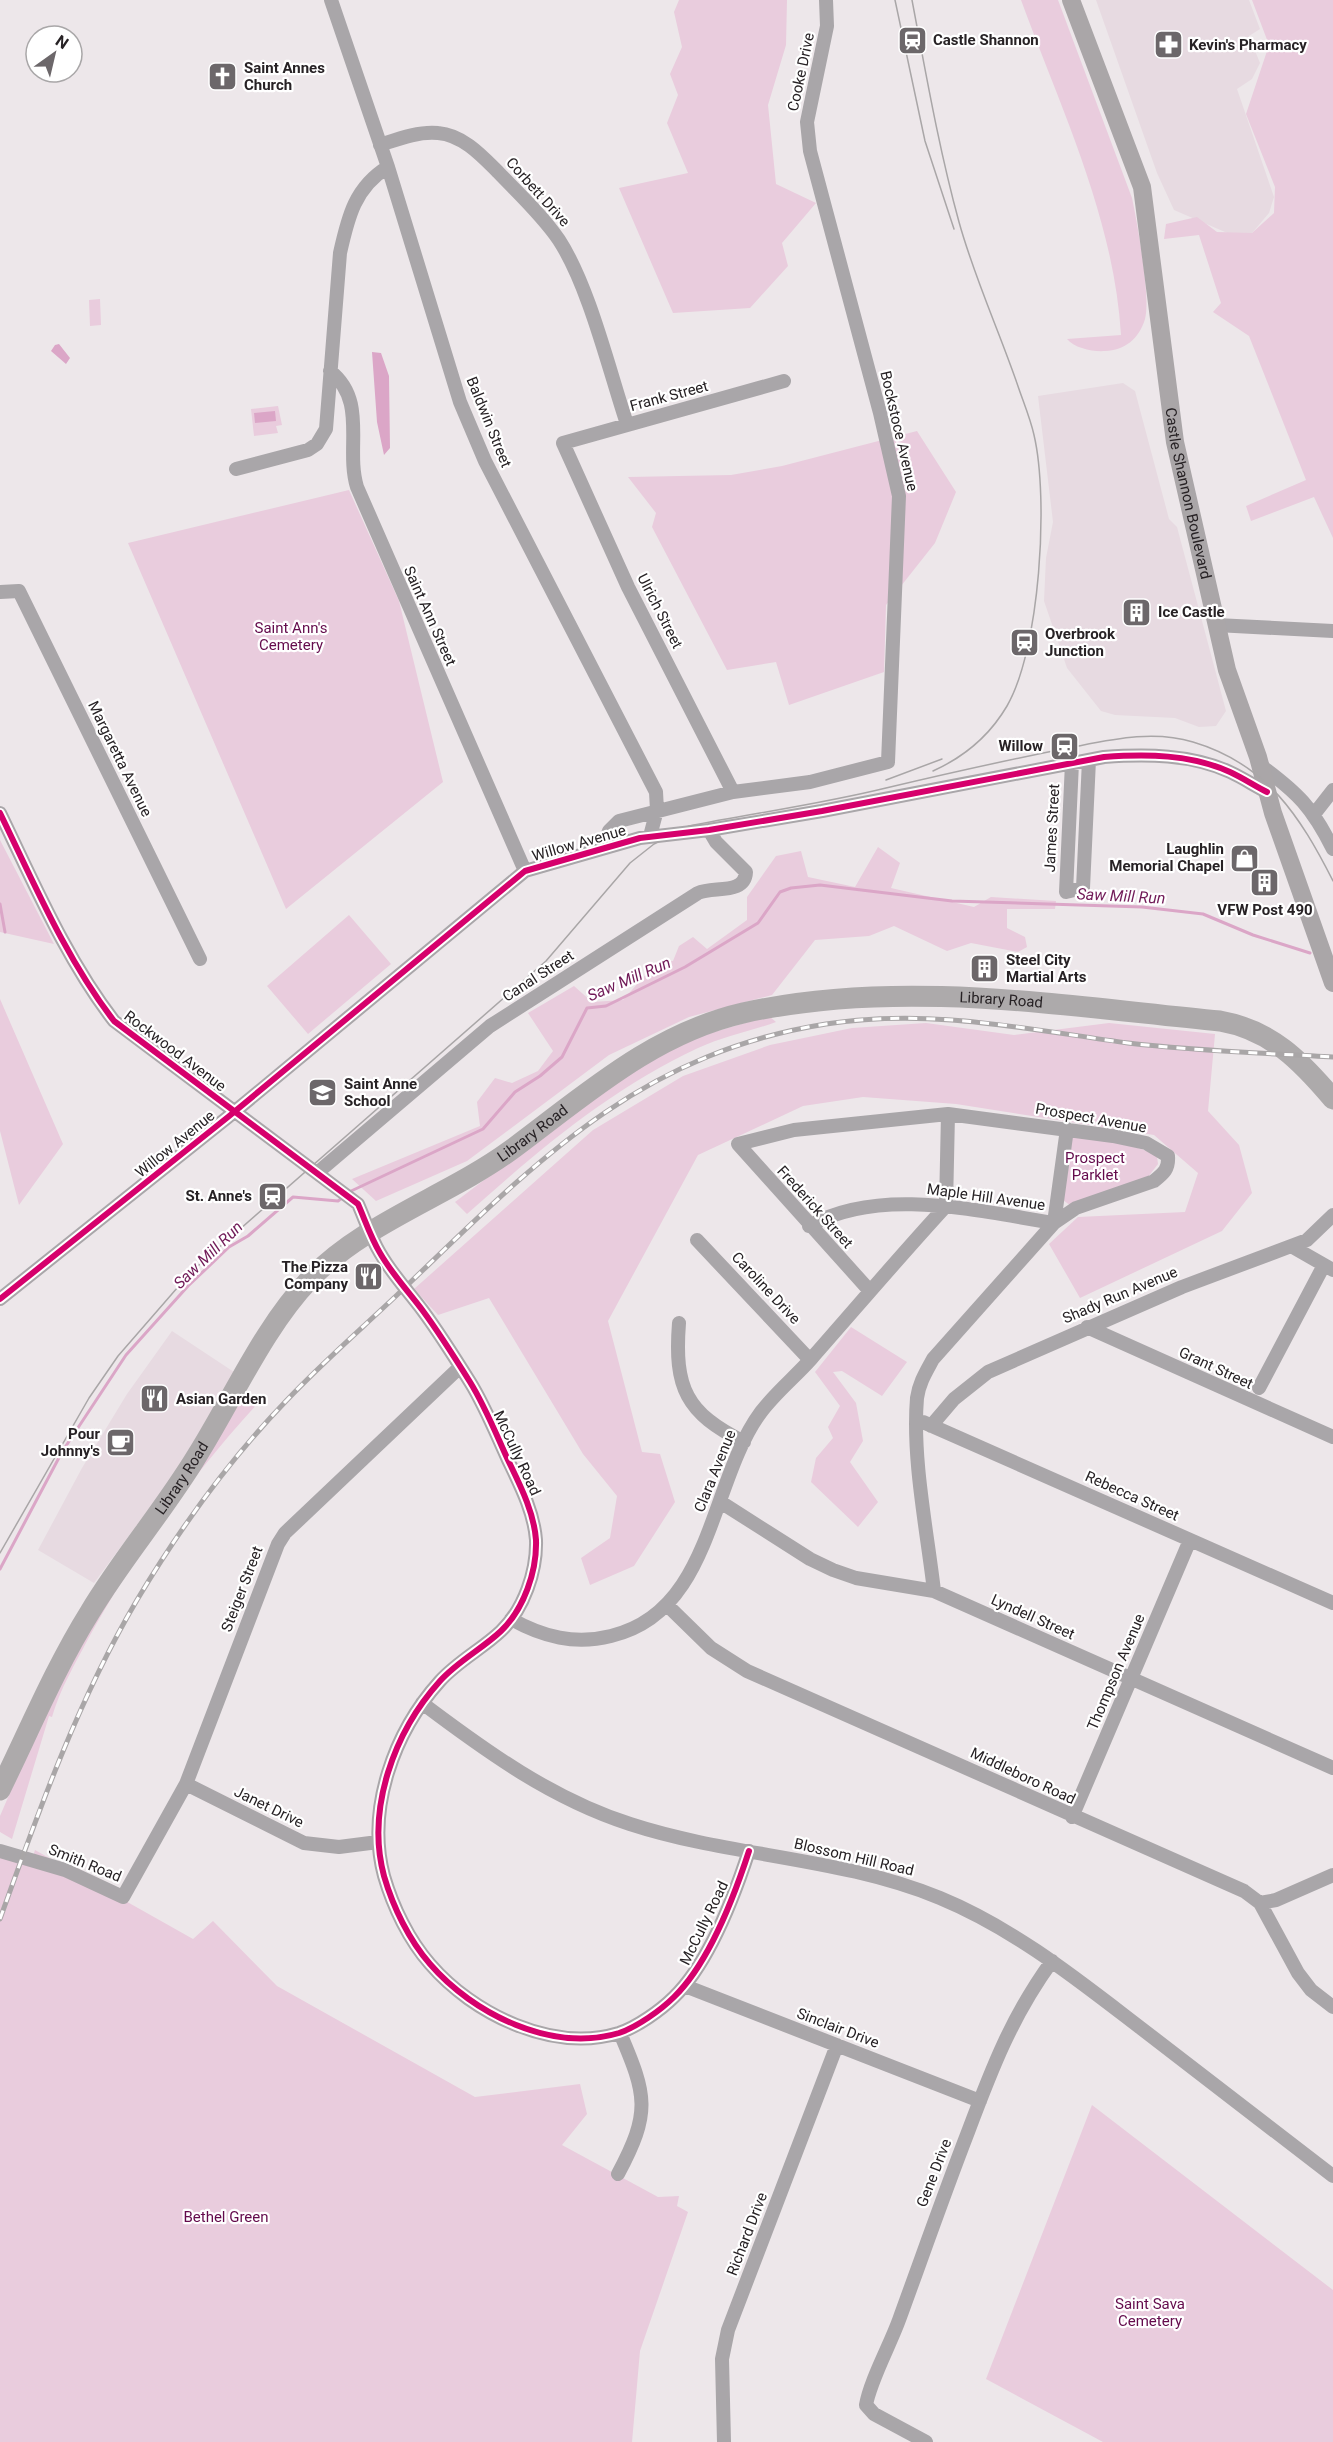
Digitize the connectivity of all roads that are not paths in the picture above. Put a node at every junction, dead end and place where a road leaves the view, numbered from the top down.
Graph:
1 (331, 0) edge
2 (826, 0) edge
3 (1071, 0) edge
4 (380, 145) junction
5 (810, 151) joint
6 (388, 167) junction
7 (330, 371) junction
8 (784, 381) dead end
9 (627, 424) junction
10 (563, 443) joint
11 (236, 469) dead end
12 (0, 592) edge
13 (1216, 625) junction
14 (1333, 631) edge
15 (1089, 760) junction
16 (888, 762) joint
17 (1072, 763) junction
18 (1260, 765) junction
19 (1333, 790) edge
20 (733, 792) junction
21 (1267, 792) junction
22 (657, 810) junction
23 (0, 813) edge
24 (1315, 813) junction
25 (709, 830) junction
26 (650, 836) junction
27 (603, 847) junction
28 (1333, 849) edge
29 (525, 871) junction
30 (1327, 950) edge
31 (200, 959) dead end
32 (1333, 983) edge
33 (1333, 1100) edge
34 (235, 1111) junction
35 (948, 1114) junction
36 (1067, 1129) junction
37 (738, 1144) joint
38 (317, 1173) junction
39 (946, 1206) junction
40 (1333, 1215) edge
41 (1054, 1223) junction
42 (809, 1226) junction
43 (370, 1233) junction
44 (698, 1240) dead end
45 (1291, 1246) junction
46 (1328, 1267) edge
47 (869, 1290) junction
48 (0, 1299) edge
49 (679, 1323) dead end
50 (1087, 1327) junction
51 (810, 1360) junction
52 (460, 1367) junction
53 (1259, 1388) dead end
54 (917, 1420) junction
55 (931, 1426) junction
56 (1333, 1437) edge
57 (744, 1442) junction
58 (722, 1503) junction
59 (1190, 1540) junction
60 (934, 1591) junction
61 (1333, 1603) edge
62 (668, 1606) junction
63 (512, 1619) junction
64 (1132, 1678) junction
65 (422, 1703) junction
66 (1333, 1768) edge
67 (186, 1784) junction
68 (0, 1790) edge
69 (1072, 1816) junction
70 (378, 1842) junction
71 (0, 1851) edge
72 (749, 1851) junction
73 (1333, 1875) edge
74 (123, 1897) joint
75 (1260, 1903) junction
76 (1052, 1960) junction
77 (685, 1986) junction
78 (1333, 2007) edge
79 (620, 2033) junction
80 (837, 2045) junction
81 (980, 2101) junction
82 (618, 2174) dead end
83 (1333, 2176) edge
84 (724, 2442) edge
85 (926, 2442) edge

1 - 4 street, Baldwin Street
2 - 5 street, Cooke Drive
3 - 13 street, Castle Shannon Boulevard
4 - 6 street, Baldwin Street
4 - 9 street, Corbett Drive
5 - 16 street, Bockstoce Avenue
6 - 7 street
6 - 22 street, Baldwin Street
7 - 11 street
7 - 29 street, Saint Ann Street
8 - 9 street, Frank Street
9 - 10 street, Frank Street
10 - 20 street, Ulrich Street
12 - 31 street, Margaretta Avenue
13 - 14 street
13 - 18 street, Castle Shannon Boulevard
15 - 17 street, Willow Avenue
15 - 17 street, James Street
15 - 21 street, Willow Avenue
16 - 20 street, Willow Avenue
17 - 25 street, Willow Avenue
18 - 21 street, Castle Shannon Boulevard
18 - 24 street
19 - 24 street
20 - 22 street, Willow Avenue
21 - 30 street, Castle Shannon Boulevard
22 - 26 street, Baldwin Street
22 - 27 street, Willow Avenue
23 - 34 street, Rockwood Avenue
24 - 28 street
25 - 26 street, Willow Avenue
25 - 38 street, Canal Street
26 - 27 street, Willow Avenue
27 - 29 street, Willow Avenue
29 - 34 street, Willow Avenue
30 - 32 street, Castle Shannon Boulevard
33 - 43 main road, Library Road
34 - 38 street, Rockwood Avenue
34 - 48 street, Willow Avenue
35 - 36 street, Prospect Avenue
35 - 37 street, Prospect Avenue
35 - 39 street
36 - 41 street
36 - 41 street, Prospect Avenue
37 - 42 street, Frederick Street
38 - 43 street, Rockwood Avenue
39 - 41 street, Maple Hill Avenue
39 - 42 street, Maple Hill Avenue
39 - 47 street, Clara Avenue
40 - 45 street, Shady Run Avenue
41 - 54 street, Prospect Avenue
42 - 47 street, Frederick Street
43 - 52 street, McCully Road
43 - 68 main road, Library Road
44 - 51 street, Caroline Drive
45 - 46 street
45 - 50 street, Shady Run Avenue
46 - 53 street
47 - 51 street, Clara Avenue
49 - 57 street
50 - 55 street, Shady Run Avenue
50 - 56 street, Grant Street
51 - 57 street, Clara Avenue
52 - 63 street, McCully Road
52 - 67 street, Steiger Street
54 - 55 street, Rebecca Street
54 - 60 street, Prospect Avenue
55 - 59 street, Rebecca Street
57 - 58 street, Clara Avenue
58 - 60 street, Lyndell Street
58 - 62 street, Clara Avenue
59 - 61 street, Rebecca Street
59 - 64 street, Thompson Avenue
60 - 64 street, Lyndell Street
62 - 63 street, Clara Avenue
62 - 69 street, Middleboro Road
63 - 65 street, McCully Road
64 - 66 street, Lyndell Street
64 - 69 street, Thompson Avenue
65 - 70 street, McCully Road
65 - 72 street, Blossom Hill Road
67 - 70 street, Janet Drive
67 - 74 street, Steiger Street
69 - 75 street, Middleboro Road
70 - 79 street, McCully Road
71 - 74 street, Smith Road
72 - 76 street, Blossom Hill Road
72 - 77 street, McCully Road
73 - 75 street
75 - 78 street, Middleboro Road
76 - 81 street, Gene Drive
76 - 83 street, Blossom Hill Road
77 - 79 street, McCully Road
77 - 80 street, Sinclair Drive
79 - 82 street
80 - 81 street, Sinclair Drive
80 - 84 street, Richard Drive
81 - 85 street, Gene Drive

